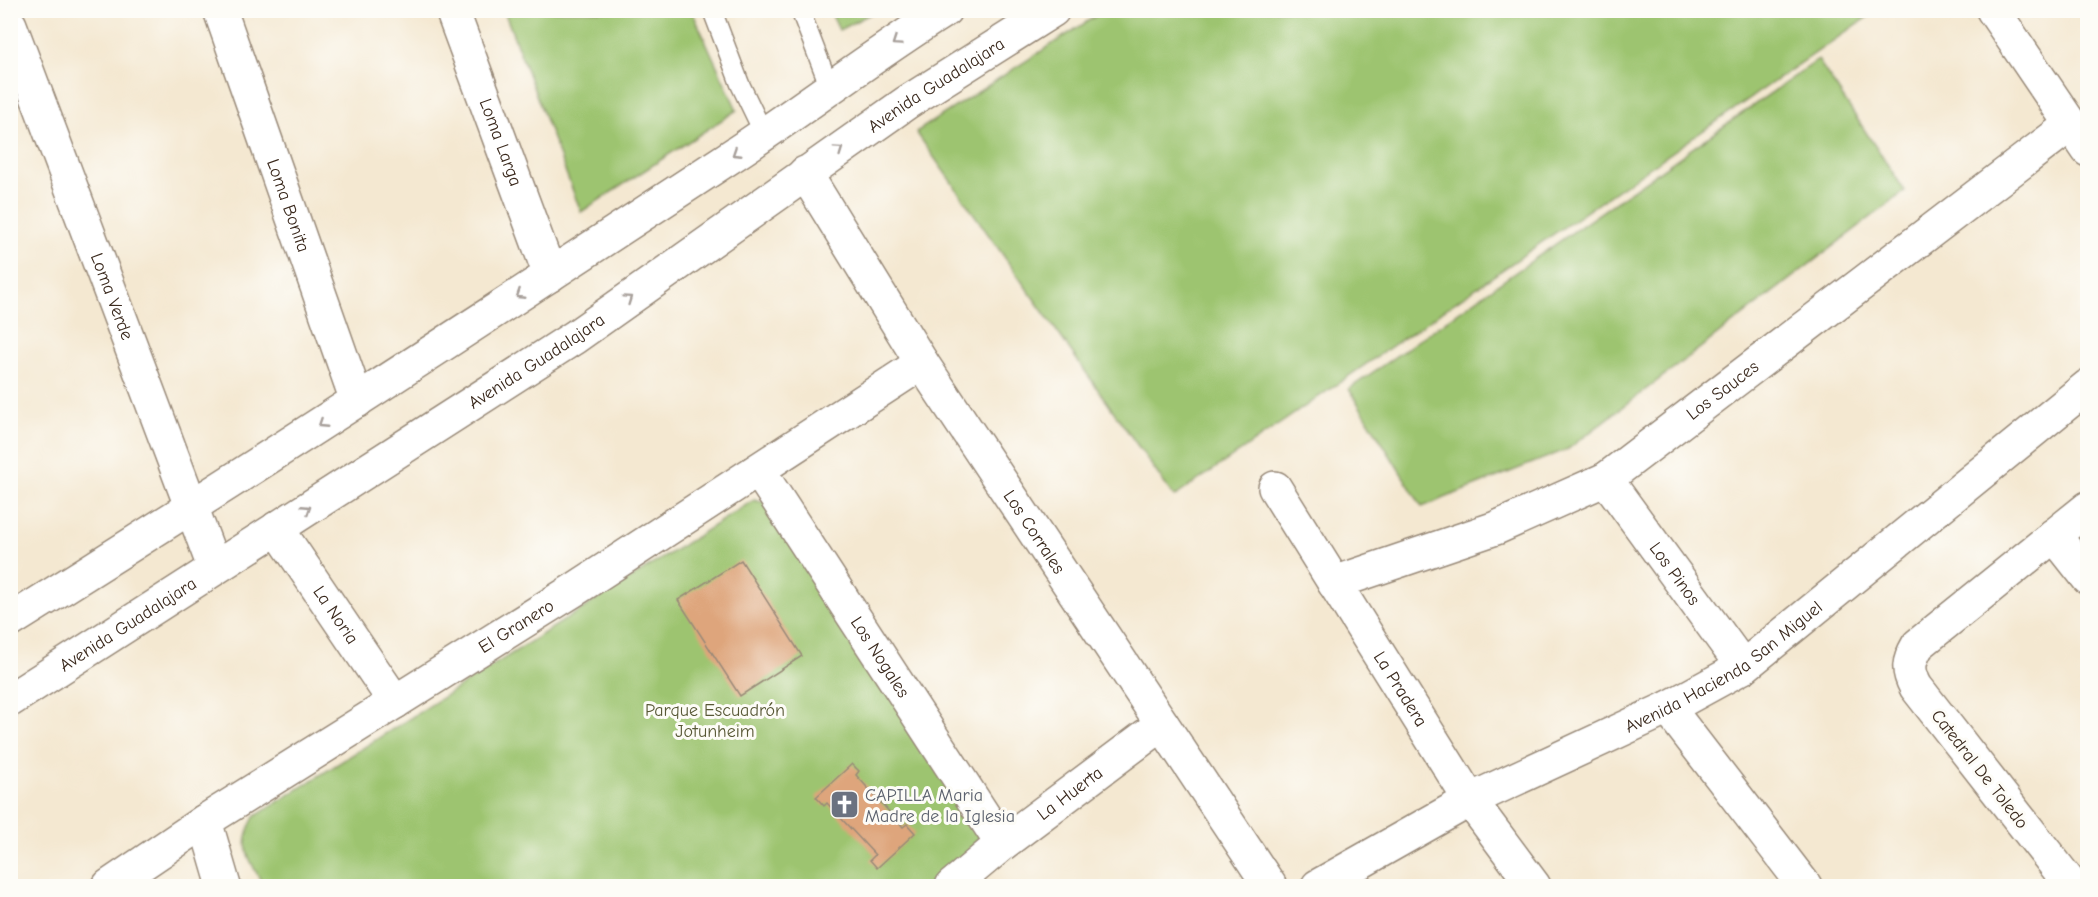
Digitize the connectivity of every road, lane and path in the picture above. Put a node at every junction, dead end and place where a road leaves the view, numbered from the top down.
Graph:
1 (220, 10) edge
2 (452, 10) edge
3 (712, 10) edge
4 (800, 10) edge
5 (945, 10) edge
6 (1053, 10) edge
7 (1993, 10) edge
8 (10, 25) edge
9 (830, 88) junction
10 (764, 134) junction
11 (2079, 137) edge
12 (805, 173) junction
13 (550, 275) junction
14 (922, 363) junction
15 (2088, 386) edge
16 (357, 401) junction
17 (759, 471) junction
18 (1606, 479) junction
19 (1275, 488) dead end
20 (192, 507) junction
21 (2088, 508) edge
22 (277, 528) junction
23 (2054, 535) junction
24 (214, 567) junction
25 (2088, 578) edge
26 (1334, 583) junction
27 (10, 621) edge
28 (1743, 668) junction
29 (10, 700) edge
30 (395, 702) junction
31 (1668, 708) junction
32 (1162, 724) junction
33 (1470, 800) junction
34 (205, 820) junction
35 (1002, 844) junction
36 (109, 886) edge
37 (224, 886) edge
38 (952, 886) edge
39 (1270, 886) edge
40 (1318, 886) edge
41 (1534, 886) edge
42 (1805, 886) edge
43 (2072, 886) edge

1 - 16 street, Loma Bonita
2 - 13 street, Loma Larga
3 - 10 lane
4 - 9 lane
5 -> 9 street
12 -> 6 street, Avenida Guadalajara
7 - 11 street
8 - 20 street, Loma Verde
9 - 10 street
10 -> 13 street
11 - 18 street, Los Sauces
12 - 14 street, Los Corrales
22 -> 12 street, Avenida Guadalajara
13 -> 16 street
14 - 17 street, El Granero
14 - 32 street, Los Corrales
15 - 28 street, Avenida Hacienda San Miguel
16 -> 20 street
17 - 30 street, El Granero
17 - 35 street, Los Nogales
18 - 26 street, Los Sauces
18 - 28 street, Los Pinos
19 - 26 street, La Pradera
20 - 24 street, Loma Verde
20 - 27 street
21 - 23 street
22 - 24 street, Avenida Guadalajara
22 - 30 street, La Noria
23 - 25 street
23 - 43 street, Catedral De Toledo
24 - 29 street, Avenida Guadalajara
26 - 33 street, La Pradera
28 - 31 street, Avenida Hacienda San Miguel
30 - 34 street, El Granero
31 - 33 street, Avenida Hacienda San Miguel
31 - 42 street
32 - 35 street, La Huerta
32 - 39 street, Los Corrales
33 - 40 street, Avenida Hacienda San Miguel
33 - 41 street, La Pradera
34 - 36 street, El Granero
34 - 37 street
35 - 38 street, La Huerta

